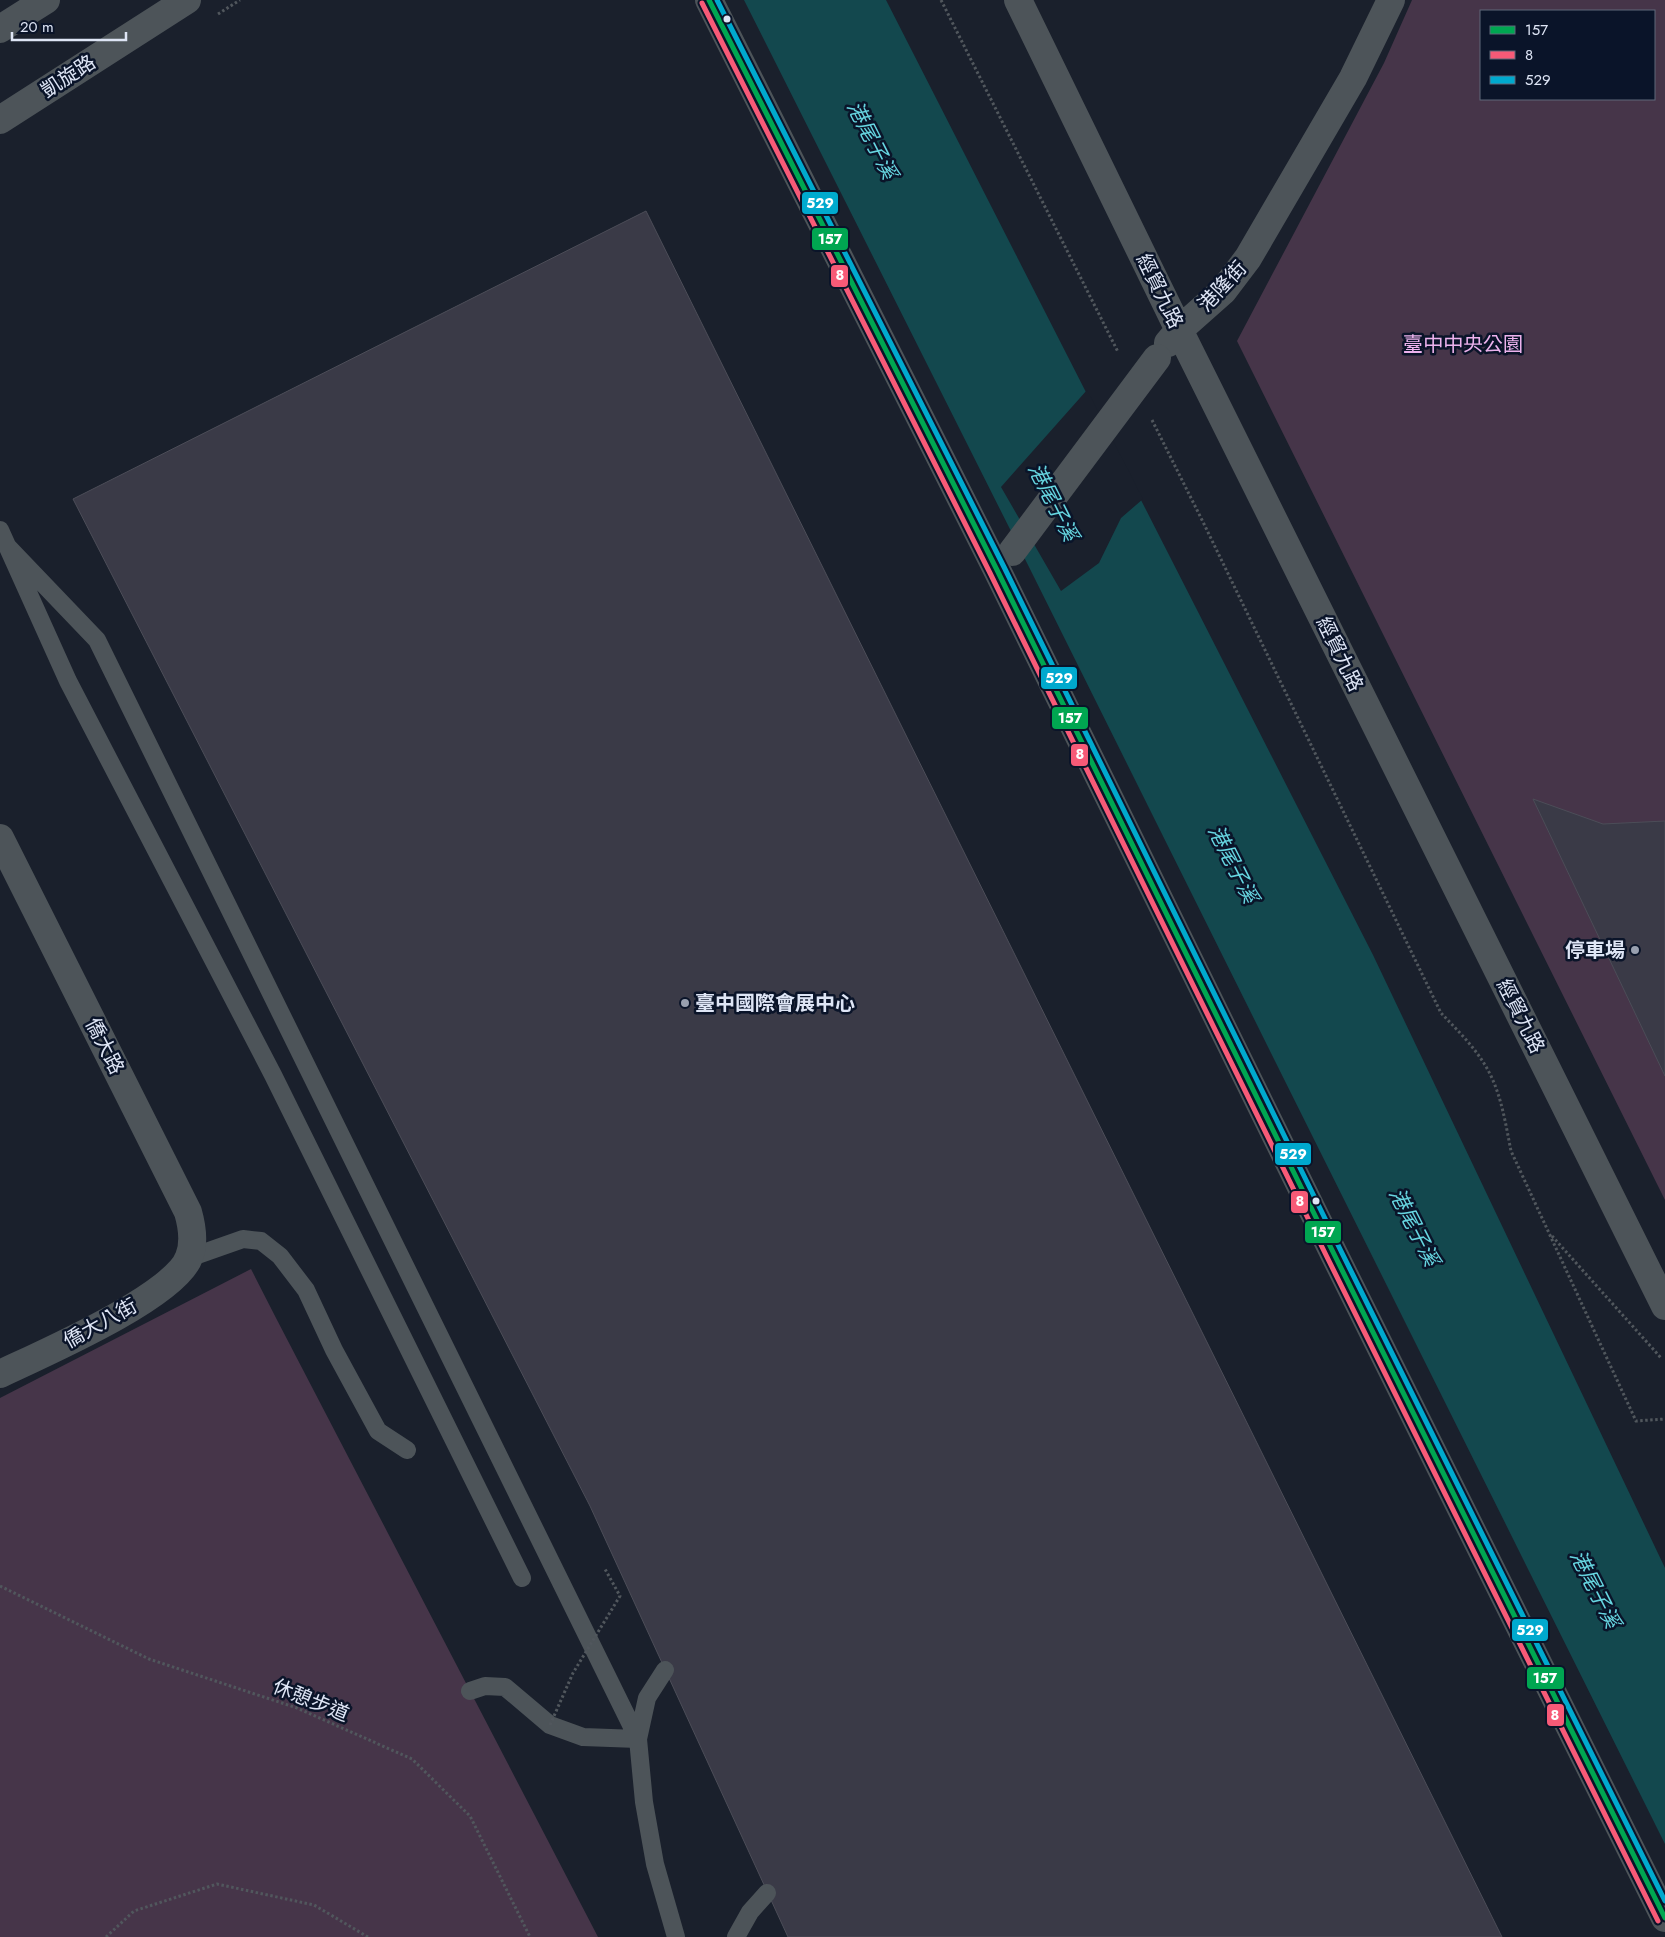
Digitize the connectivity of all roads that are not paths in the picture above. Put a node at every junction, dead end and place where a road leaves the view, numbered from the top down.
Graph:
1 (46, 0) edge
2 (186, 0) edge
3 (709, 0) edge
4 (1018, 0) edge
5 (1391, 0) edge
6 (0, 29) edge
7 (0, 120) edge
8 (1178, 330) junction
9 (0, 530) edge
10 (8, 548) junction
11 (1005, 561) junction
12 (0, 838) edge
13 (189, 1258) junction
14 (1665, 1306) edge
15 (0, 1374) edge
16 (407, 1450) dead end
17 (522, 1578) dead end
18 (665, 1670) dead end
19 (470, 1691) dead end
20 (638, 1739) junction
21 (767, 1893) dead end
22 (1665, 1918) edge
23 (676, 1937) edge
24 (736, 1937) edge

1 - 6 street
2 - 7 street, 凱旋路
3 - 11 street
4 - 8 street, 經貿九路
5 - 8 street, 港隆街
8 - 11 street, 港隆街, bridge
8 - 14 street, 經貿九路
9 - 10 lane
10 - 17 lane
10 - 20 lane
11 - 22 street
12 - 13 street, 僑大路
13 - 15 street, 僑大八街
13 - 16 lane
18 - 20 lane
19 - 20 lane
20 - 23 lane
21 - 24 lane

